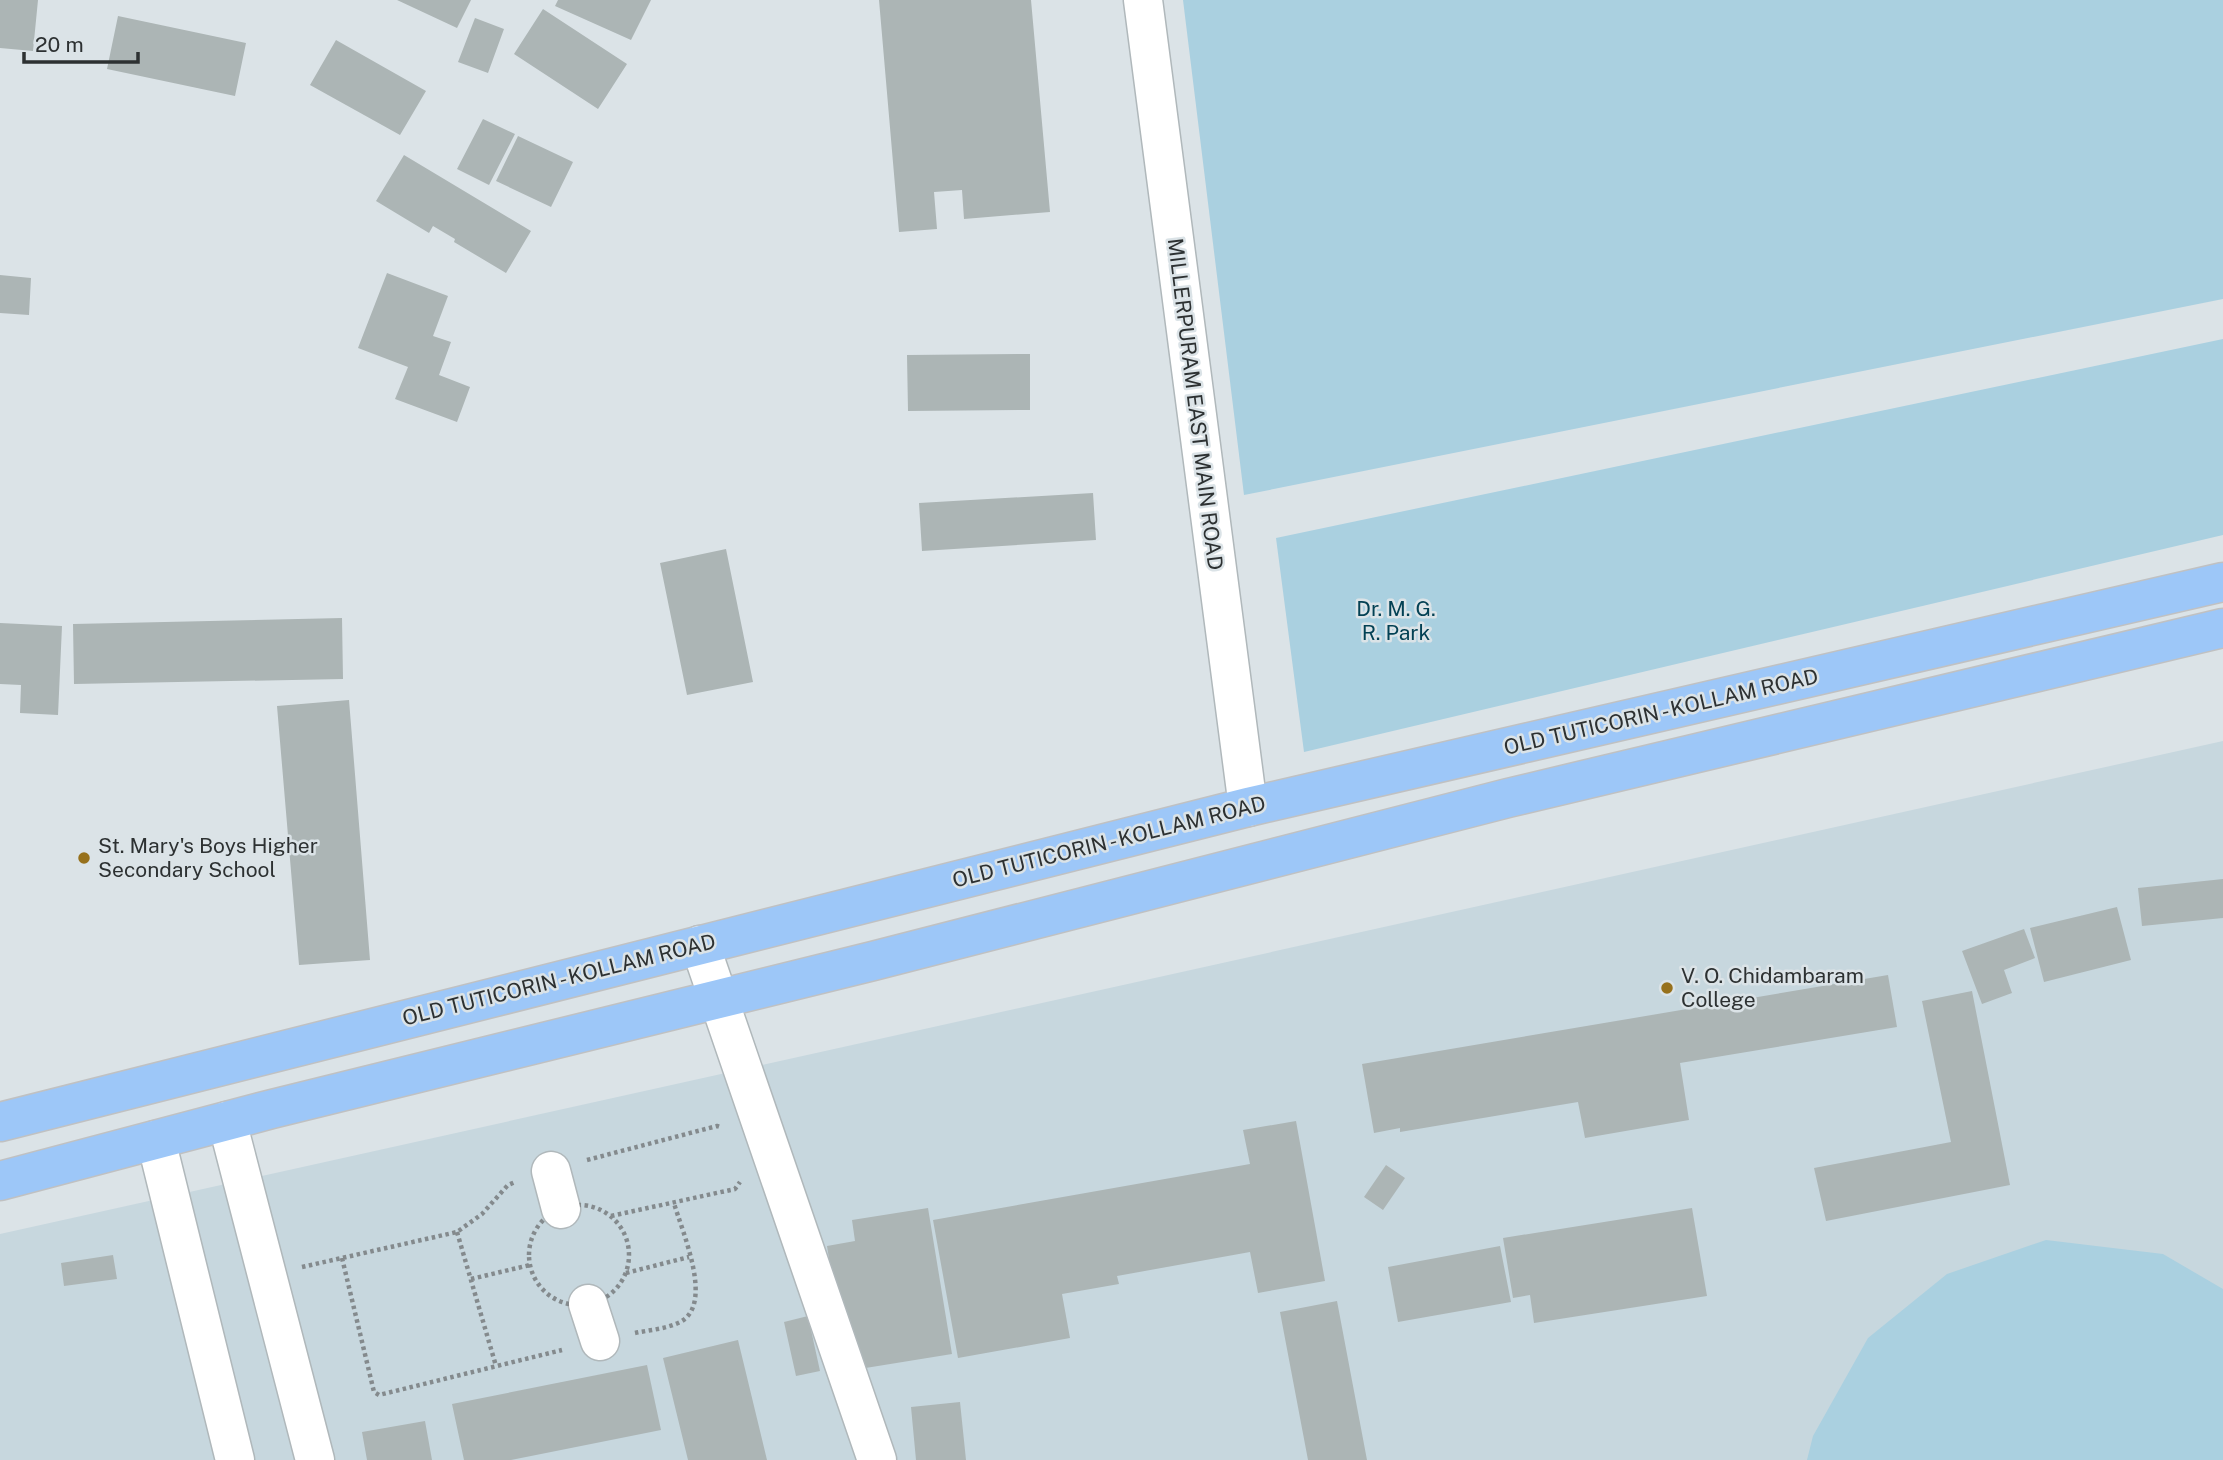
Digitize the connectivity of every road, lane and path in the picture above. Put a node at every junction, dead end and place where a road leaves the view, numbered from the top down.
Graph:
1 (1143, 0) edge
2 (2223, 582) edge
3 (2223, 628) edge
4 (1248, 807) junction
5 (700, 945) junction
6 (720, 999) junction
7 (227, 1121) junction
8 (0, 1122) edge
9 (156, 1140) junction
10 (551, 1171) dead end
11 (0, 1181) edge
12 (674, 1203) dead end
13 (561, 1209) junction
14 (457, 1232) dead end
15 (689, 1257) junction
16 (342, 1258) dead end
17 (530, 1265) junction
18 (625, 1274) junction
19 (471, 1279) junction
20 (588, 1304) junction
21 (600, 1341) junction
22 (496, 1366) junction
23 (235, 1460) edge
24 (316, 1460) edge
25 (877, 1460) edge

1 - 4 street, MILLERPURAM EAST MAIN ROAD
2 - 4 main road, OLD TUTICORIN - KOLLAM ROAD
3 - 6 main road
4 - 5 main road, OLD TUTICORIN - KOLLAM ROAD
5 - 6 street
5 - 8 main road, OLD TUTICORIN - KOLLAM ROAD
6 - 7 main road
6 - 25 street
7 - 9 main road
7 - 24 street
9 - 11 main road
9 - 23 street
10 - 13 street
12 - 15 path
13 - 17 path
13 - 18 path
14 - 19 path
15 - 18 path
15 - 21 path
16 - 22 path
17 - 19 path
17 - 20 path
18 - 20 path
19 - 22 path
20 - 21 street
21 - 22 path

